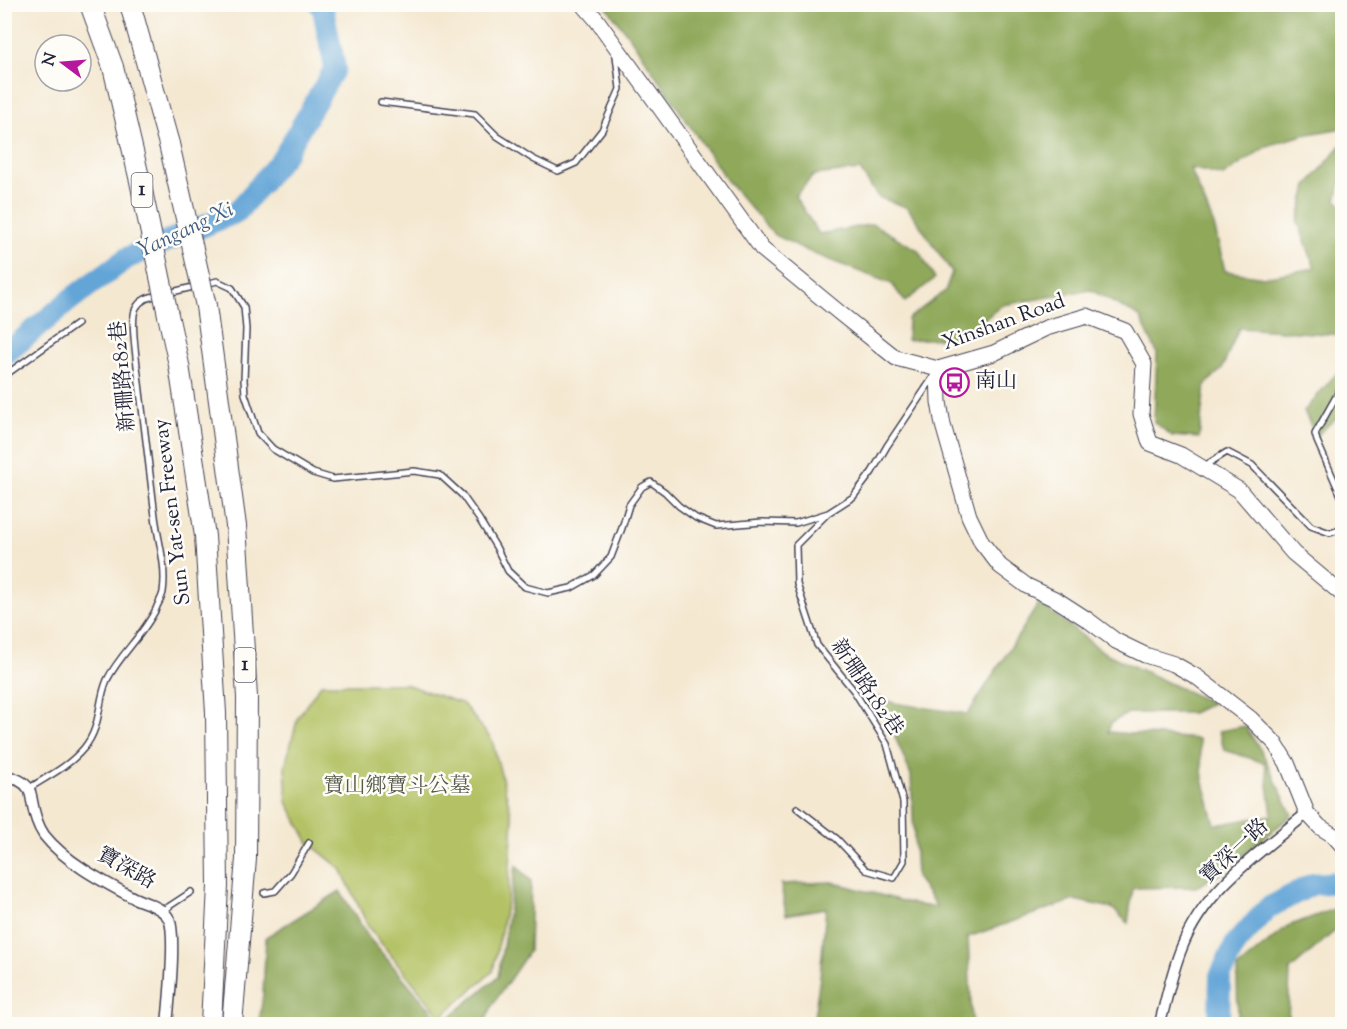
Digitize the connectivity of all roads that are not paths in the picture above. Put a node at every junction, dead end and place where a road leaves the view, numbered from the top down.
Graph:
1 (90, 4) edge
2 (130, 4) edge
3 (583, 4) edge
4 (381, 102) dead end
5 (77, 324) dead end
6 (938, 369) junction
7 (4, 376) edge
8 (1342, 386) edge
9 (1202, 468) junction
10 (1342, 498) edge
11 (828, 513) junction
12 (1342, 529) edge
13 (1342, 594) edge
14 (4, 775) edge
15 (29, 789) junction
16 (797, 808) dead end
17 (1307, 813) junction
18 (309, 843) dead end
19 (1342, 845) edge
20 (191, 892) dead end
21 (264, 893) dead end
22 (162, 911) junction
23 (167, 1024) edge
24 (211, 1024) edge
25 (232, 1024) edge
26 (1158, 1024) edge

1 - 24 highway, Sun Yat-sen Freeway / 1, bridge
2 - 25 highway, 1, bridge
3 - 4 lane
3 - 6 street, Xinshan Road
5 - 7 lane
6 - 9 street, Xinshan Road
6 - 11 lane, 新珊路182巷
6 - 17 street
8 - 10 lane
9 - 12 lane
9 - 13 street, Xinshan Road
11 - 15 lane, 新珊路182巷
11 - 16 lane, 新珊路182巷
14 - 15 street
15 - 22 street, 寶深路
17 - 19 street
17 - 26 street, 寶深一路
18 - 21 lane
20 - 22 lane
22 - 23 street, 寶深路

